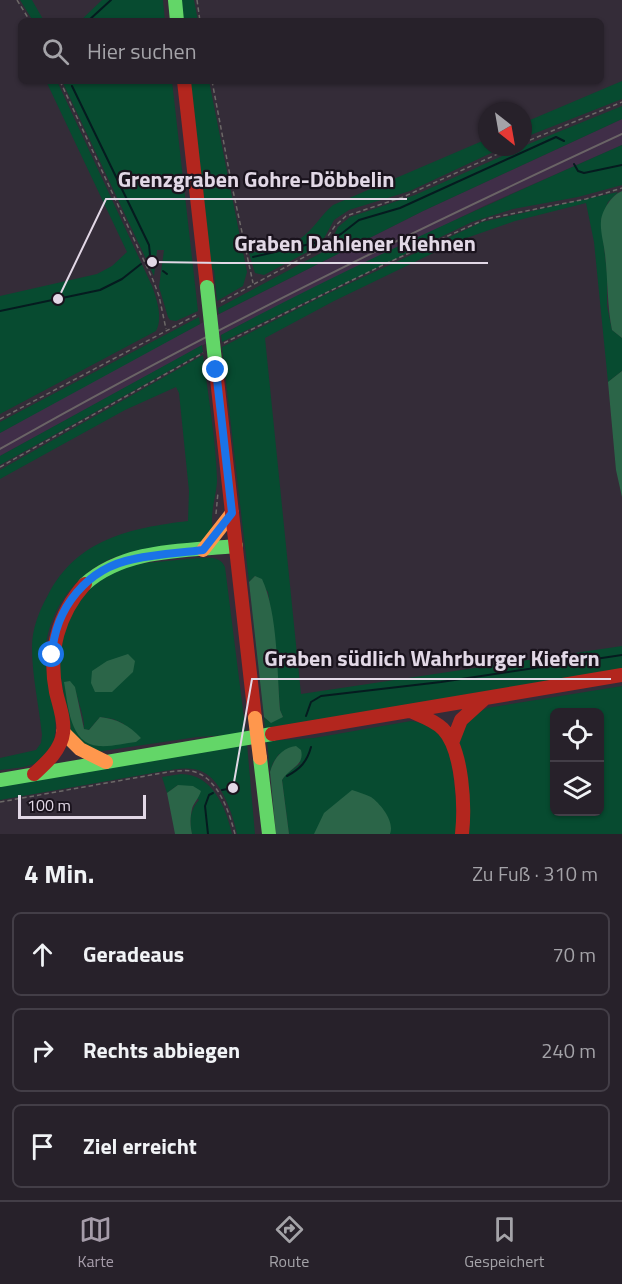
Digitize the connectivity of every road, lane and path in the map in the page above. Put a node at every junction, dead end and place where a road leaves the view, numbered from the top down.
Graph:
1 (17, 0) edge
2 (175, 0) edge
3 (196, 0) edge
4 (28, 18) edge
5 (177, 18) edge
6 (199, 18) edge
7 (61, 84) edge
8 (184, 84) edge
9 (213, 84) edge
10 (622, 102) edge
11 (532, 139) edge
12 (493, 156) edge
13 (622, 188) edge
14 (254, 284) junction
15 (215, 305) dead end
16 (206, 310) dead end
17 (166, 330) junction
18 (222, 344) dead end
19 (212, 349) dead end
20 (0, 419) edge
21 (0, 467) edge
22 (232, 513) junction
23 (236, 546) junction
24 (203, 550) junction
25 (622, 675) edge
26 (485, 699) junction
27 (410, 711) junction
28 (63, 732) junction
29 (452, 744) junction
30 (106, 762) junction
31 (34, 774) junction
32 (0, 780) edge
33 (0, 802) edge
34 (235, 834) edge
35 (268, 834) edge
36 (462, 834) edge

1 - 4 path
2 - 5 main road
3 - 6 path
7 - 17 path
8 - 22 main road, bridge
9 - 14 path
10 - 11 path
12 - 14 path
13 - 18 path
14 - 15 path
16 - 17 path
17 - 20 path
19 - 21 path
22 - 23 main road
22 - 24 main road
23 - 24 main road
23 - 35 main road, bridge
24 - 28 main road
25 - 26 main road
26 - 27 main road
26 - 29 main road
27 - 29 main road
27 - 30 main road
28 - 30 main road
28 - 31 main road
29 - 36 main road
30 - 31 main road
31 - 32 main road
33 - 34 path

